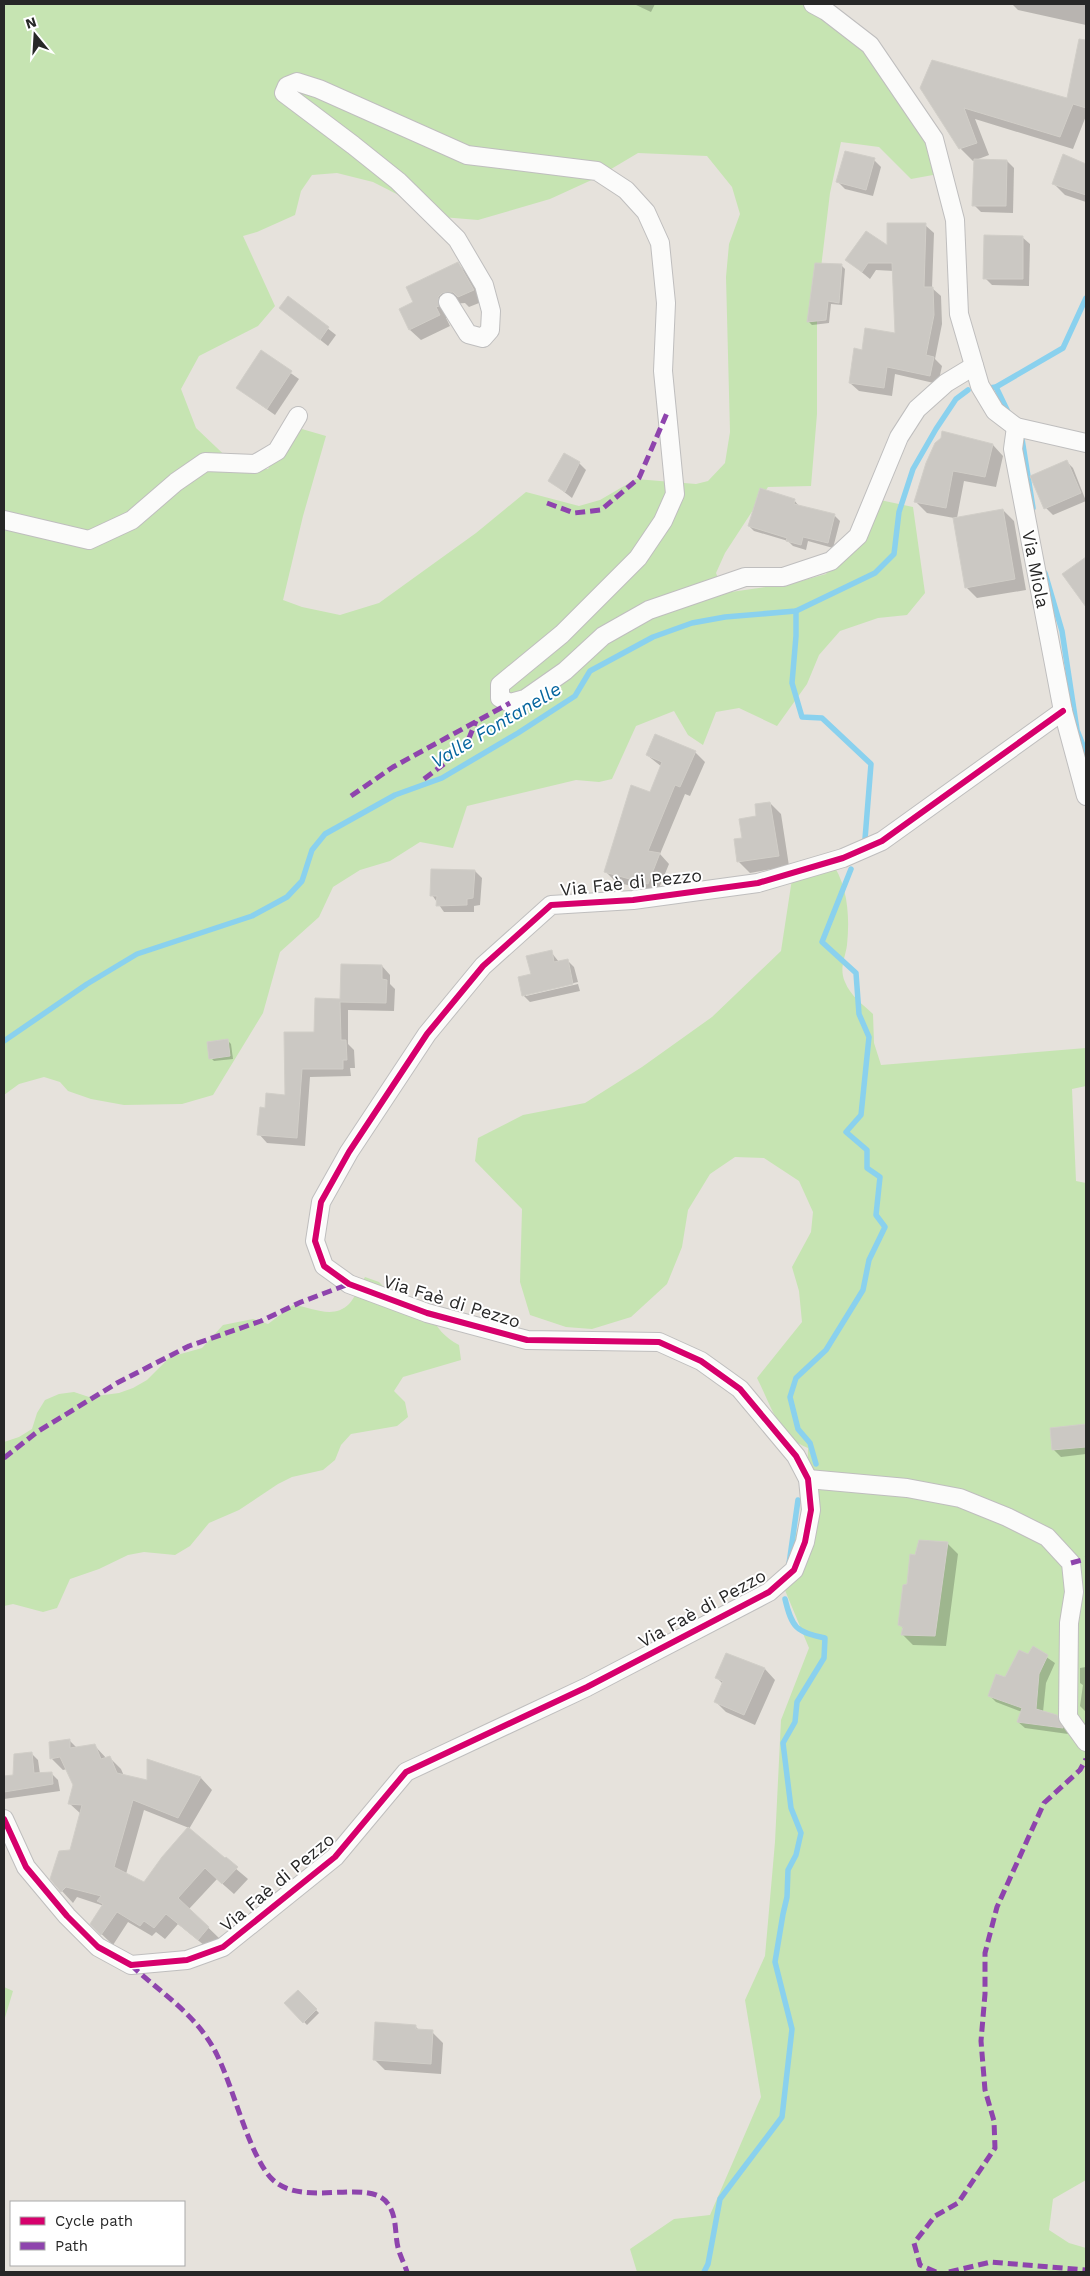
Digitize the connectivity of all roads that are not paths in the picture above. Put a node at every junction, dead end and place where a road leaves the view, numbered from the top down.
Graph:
1 (813, 4) edge
2 (448, 302) dead end
3 (974, 366) junction
4 (298, 416) dead end
5 (1016, 427) junction
6 (1086, 443) edge
7 (4, 520) edge
8 (1064, 711) junction
9 (1086, 796) edge
10 (808, 1479) junction
11 (1086, 1742) edge
12 (4, 1819) edge

1 - 3 street
2 - 3 street
3 - 5 street
4 - 7 street
5 - 6 street
5 - 8 street, Via Miola
8 - 9 street, Via Miola
8 - 10 street, Via Faè di Pezzo
10 - 11 street
10 - 12 street, Via Faè di Pezzo

